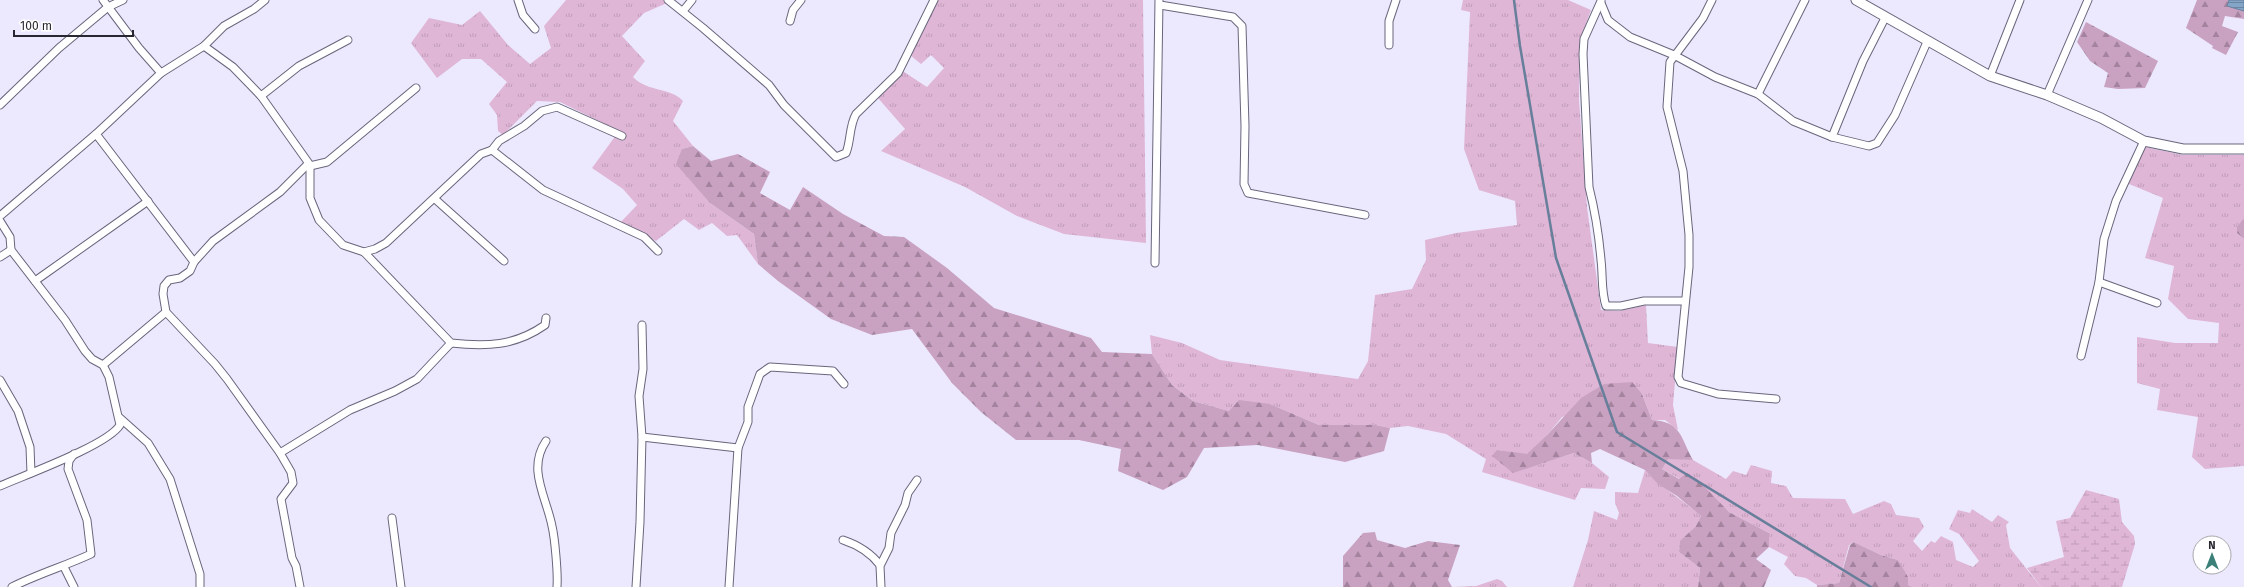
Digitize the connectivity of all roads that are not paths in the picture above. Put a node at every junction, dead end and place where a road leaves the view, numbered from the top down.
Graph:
1 (103, 0) edge
2 (124, 0) edge
3 (265, 0) edge
4 (518, 0) edge
5 (668, 0) edge
6 (692, 0) edge
7 (801, 0) edge
8 (934, 0) edge
9 (1396, 0) edge
10 (1712, 0) edge
11 (1805, 0) edge
12 (1856, 0) edge
13 (2020, 0) edge
14 (2088, 0) edge
15 (1601, 1) edge
16 (1160, 2) edge
17 (108, 7) junction
18 (683, 11) junction
19 (1885, 18) junction
20 (790, 21) dead end
21 (535, 29) dead end
22 (348, 40) dead end
23 (1927, 42) junction
24 (1389, 45) dead end
25 (204, 46) junction
26 (1674, 55) junction
27 (161, 73) junction
28 (1990, 76) junction
29 (416, 88) dead end
30 (1758, 94) junction
31 (2047, 94) junction
32 (261, 96) junction
33 (0, 105) edge
34 (96, 134) junction
35 (622, 136) dead end
36 (1832, 137) junction
37 (2144, 141) junction
38 (2244, 149) edge
39 (492, 150) junction
40 (310, 166) junction
41 (435, 199) junction
42 (148, 201) junction
43 (1365, 215) dead end
44 (0, 216) edge
45 (0, 221) edge
46 (11, 250) junction
47 (658, 251) dead end
48 (364, 252) junction
49 (0, 258) edge
50 (504, 261) dead end
51 (194, 262) junction
52 (1155, 263) dead end
53 (35, 281) junction
54 (2099, 282) junction
55 (1685, 301) junction
56 (2158, 303) dead end
57 (166, 312) junction
58 (546, 318) dead end
59 (642, 325) dead end
60 (451, 343) junction
61 (2081, 356) dead end
62 (102, 364) junction
63 (0, 380) edge
64 (844, 384) dead end
65 (1776, 399) dead end
66 (120, 418) junction
67 (642, 437) junction
68 (546, 441) dead end
69 (738, 448) junction
70 (280, 453) junction
71 (74, 454) junction
72 (31, 473) junction
73 (916, 480) dead end
74 (0, 486) edge
75 (392, 518) dead end
76 (842, 540) dead end
77 (880, 565) junction
78 (64, 567) junction
79 (12, 587) edge
80 (74, 587) edge
81 (200, 587) edge
82 (300, 587) edge
83 (401, 587) edge
84 (557, 587) edge
85 (636, 587) edge
86 (729, 587) edge
87 (881, 587) edge

1 - 17 street
2 - 17 street
3 - 25 street
4 - 21 street
5 - 18 street
6 - 18 street
7 - 20 street
8 - 18 street
9 - 24 street
10 - 26 street
11 - 30 street
12 - 19 street
13 - 28 street
14 - 31 street
15 - 26 street
15 - 55 street
16 - 43 street
16 - 52 street
17 - 27 street
17 - 33 street
19 - 23 street
19 - 36 street
22 - 32 street
23 - 28 street
23 - 36 street
25 - 27 street
25 - 32 street
26 - 30 street
26 - 55 street
27 - 34 street
28 - 31 street
29 - 40 street
30 - 36 street
31 - 37 street
32 - 40 street
34 - 42 street
34 - 44 street
35 - 39 street
37 - 38 street
37 - 54 street
39 - 41 street
39 - 47 street
40 - 48 street
40 - 51 street
41 - 48 street
41 - 50 street
42 - 51 street
42 - 53 street
45 - 46 street
46 - 49 street
46 - 53 street
48 - 60 street
51 - 57 street
53 - 62 street
54 - 56 street
54 - 61 street
55 - 65 street
57 - 62 street
57 - 70 street
58 - 60 street
59 - 67 street
60 - 70 street
62 - 66 street
63 - 72 street
64 - 69 street
66 - 71 street
66 - 81 street
67 - 69 street
67 - 85 street
68 - 84 street
69 - 86 street
70 - 82 street
71 - 72 street
71 - 78 street
72 - 74 street
73 - 77 street
75 - 83 street
76 - 77 street
77 - 87 street
78 - 79 street
78 - 80 street

